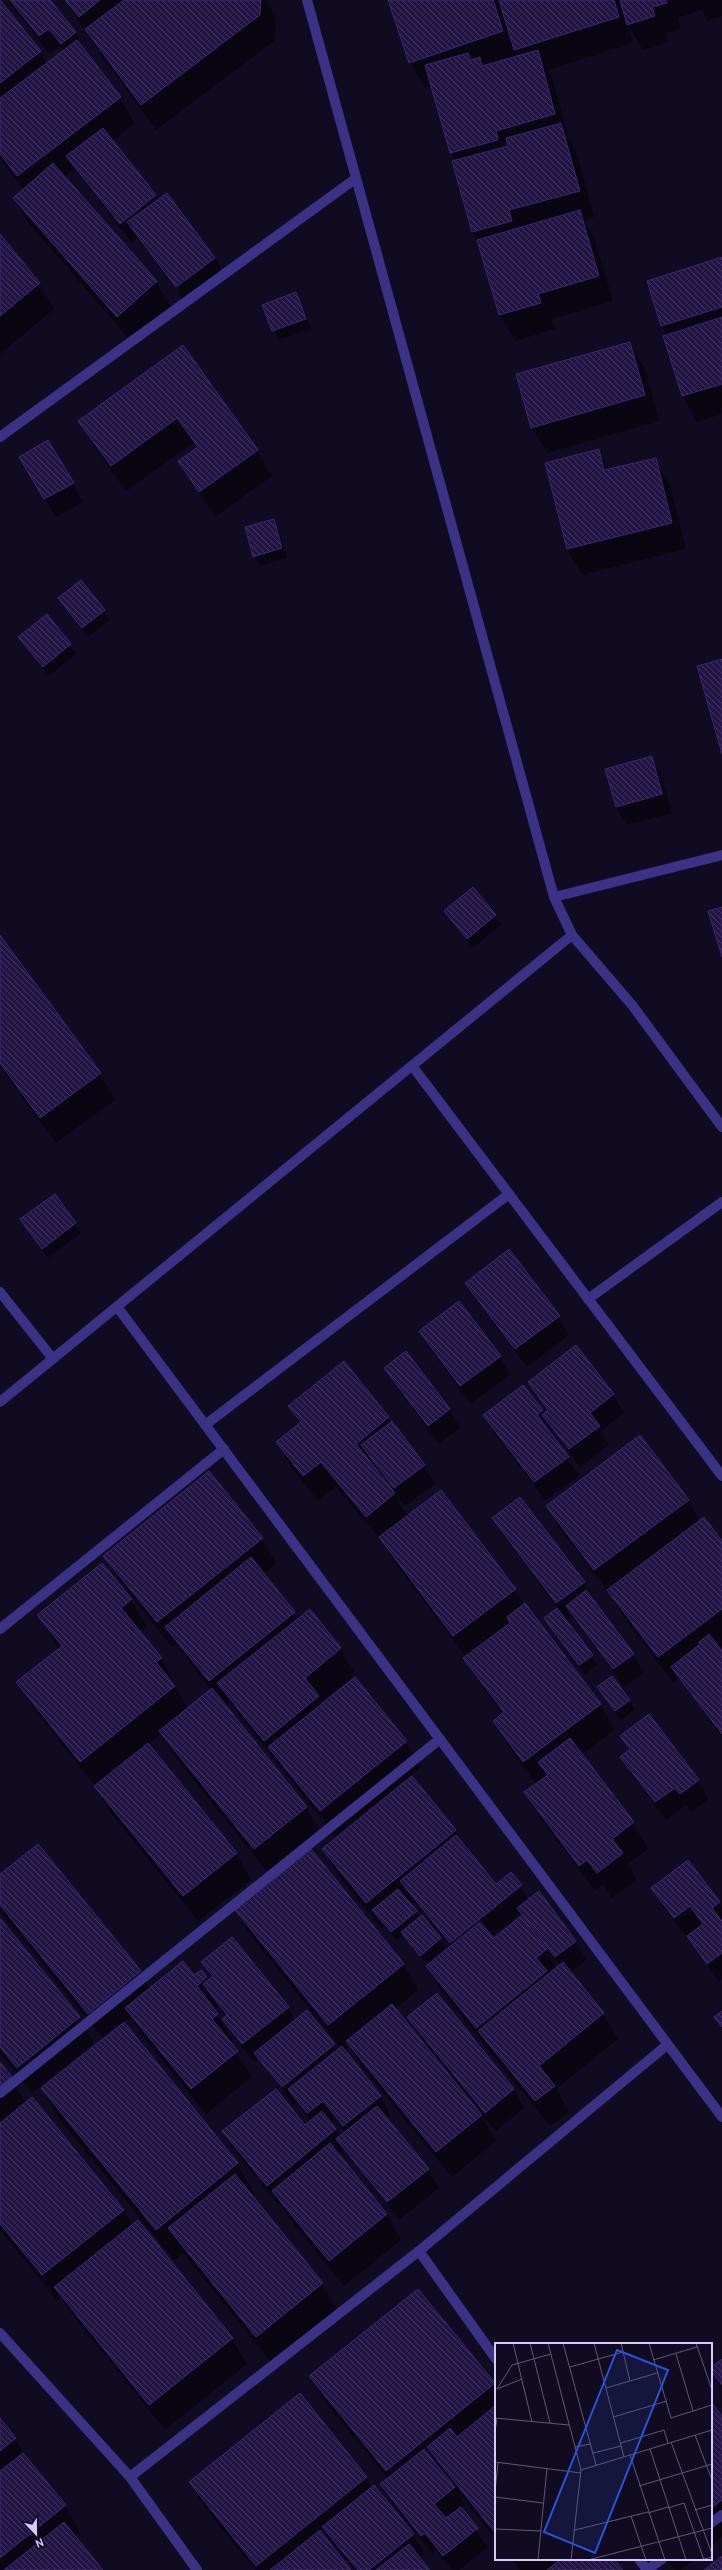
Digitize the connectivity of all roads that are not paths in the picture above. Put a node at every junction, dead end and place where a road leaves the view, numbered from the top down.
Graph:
1 (307, 0) edge
2 (356, 179) junction
3 (0, 437) edge
4 (722, 855) edge
5 (554, 897) junction
6 (572, 935) junction
7 (413, 1067) junction
8 (722, 1127) edge
9 (509, 1194) junction
10 (722, 1202) edge
11 (0, 1292) edge
12 (588, 1299) junction
13 (118, 1308) junction
14 (53, 1359) junction
15 (0, 1402) edge
16 (205, 1425) junction
17 (224, 1449) junction
18 (722, 1476) edge
19 (0, 1629) edge
20 (440, 1739) junction
21 (667, 2045) junction
22 (0, 2094) edge
23 (722, 2118) edge
24 (419, 2251) junction
25 (0, 2333) edge
26 (495, 2358) edge
27 (130, 2477) junction
28 (722, 2514) edge
29 (712, 2522) edge
30 (640, 2560) edge
31 (661, 2560) edge
32 (196, 2570) edge
33 (647, 2570) edge

1 - 2 street
2 - 3 street
2 - 5 street
4 - 5 street
5 - 6 street
6 - 7 street
6 - 8 street
7 - 9 street
7 - 13 street
9 - 12 street
9 - 16 street
10 - 12 street
11 - 14 street
12 - 18 street
13 - 14 street
13 - 16 street
14 - 15 street
16 - 17 street
17 - 19 street
17 - 20 street
20 - 21 street
20 - 22 street
21 - 23 street
21 - 24 street
24 - 26 street
24 - 27 street
25 - 27 street
27 - 32 street
28 - 29 street
30 - 33 street
31 - 33 street

